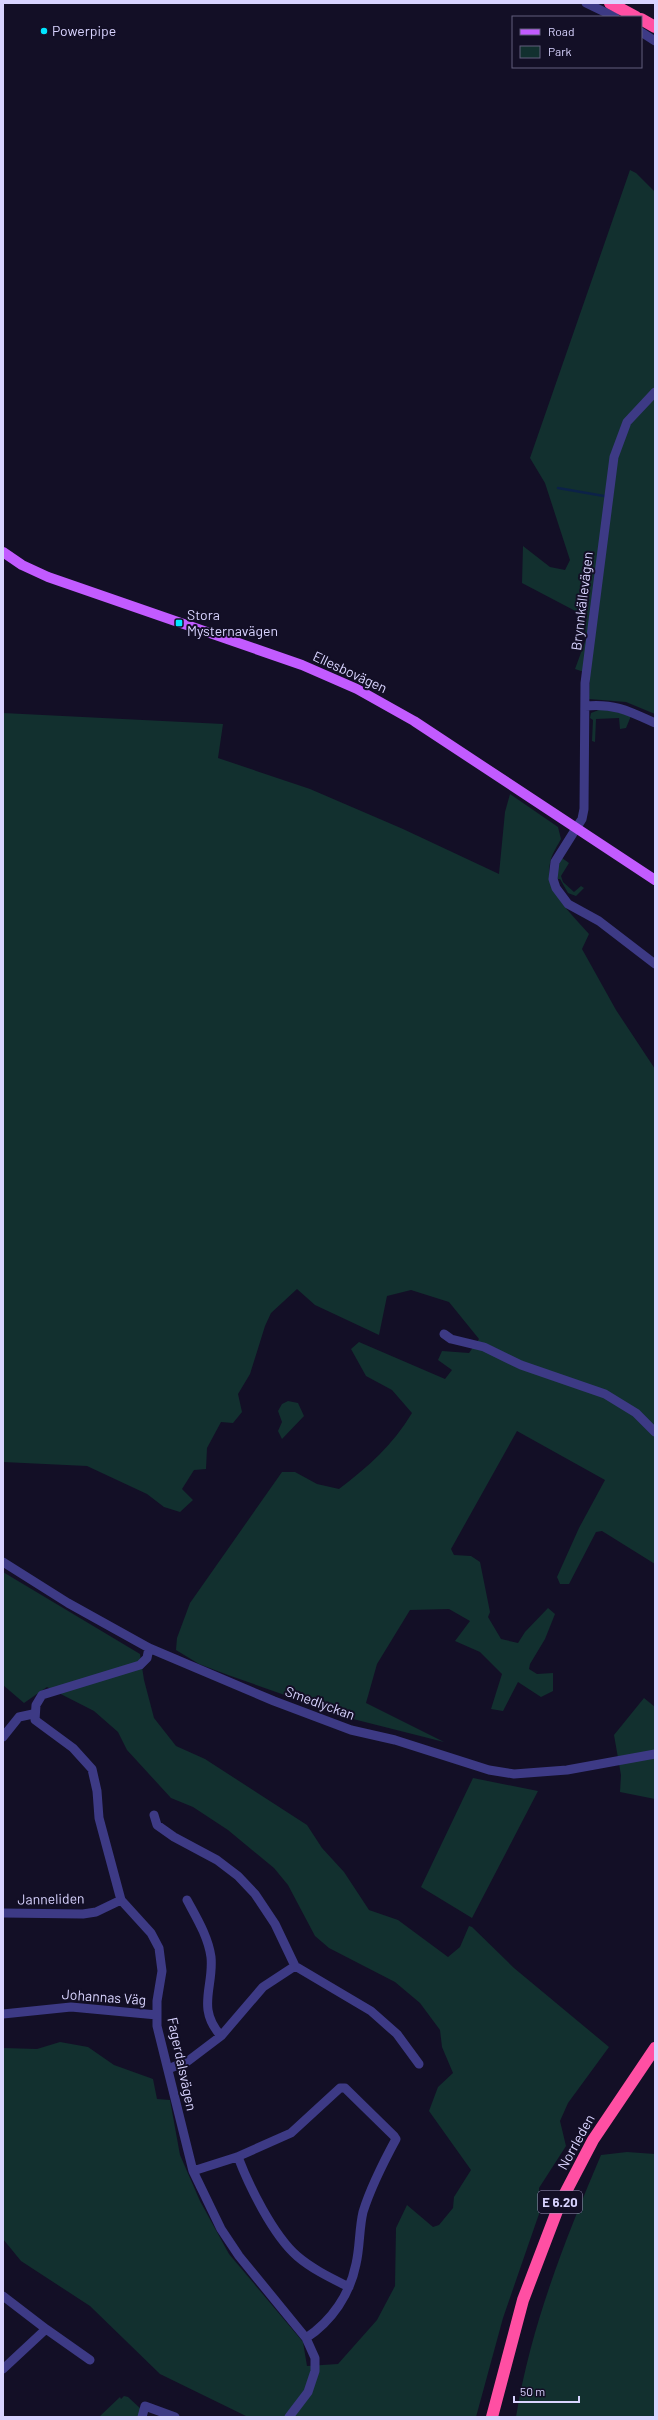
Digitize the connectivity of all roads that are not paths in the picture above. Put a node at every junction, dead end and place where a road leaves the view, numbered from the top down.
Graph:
1 (586, 3) edge
2 (610, 3) edge
3 (613, 16) edge
4 (634, 16) edge
5 (642, 20) edge
6 (655, 27) edge
7 (642, 33) edge
8 (655, 41) edge
9 (655, 392) edge
10 (3, 552) edge
11 (585, 706) junction
12 (655, 723) edge
13 (576, 826) junction
14 (655, 880) edge
15 (655, 964) edge
16 (444, 1334) dead end
17 (655, 1432) edge
18 (3, 1562) edge
19 (149, 1648) junction
20 (33, 1714) junction
21 (3, 1737) edge
22 (655, 1754) edge
23 (154, 1815) dead end
24 (121, 1900) junction
25 (187, 1900) dead end
26 (3, 1913) edge
27 (294, 1966) junction
28 (3, 2014) edge
29 (157, 2014) junction
30 (221, 2036) junction
31 (655, 2048) edge
32 (418, 2064) dead end
33 (168, 2069) junction
34 (238, 2156) junction
35 (193, 2172) junction
36 (349, 2287) junction
37 (3, 2296) edge
38 (46, 2329) junction
39 (306, 2338) junction
40 (90, 2360) dead end
41 (3, 2369) edge
42 (505, 2374) junction
43 (142, 2417) edge
44 (175, 2417) edge
45 (289, 2417) edge
46 (492, 2417) edge
47 (500, 2417) edge

1 - 3 street
2 - 4 highway
5 - 6 highway
7 - 8 street
9 - 11 street, Brynnkällevägen
10 - 13 main road, Ellesbovägen
11 - 12 street
11 - 13 street, Brynnkällevägen
13 - 14 main road, Ellesbovägen
13 - 15 street, Brynnkällevägen
16 - 17 street
18 - 19 street, Smedlyckan
19 - 20 street
19 - 22 street, Smedlyckan
20 - 21 street
20 - 24 street, Fagerdalsvägen
23 - 27 street
24 - 26 street, Janneliden
24 - 29 street, Fagerdalsvägen
25 - 30 street
27 - 30 street
27 - 32 street
28 - 29 street, Johannas Väg
29 - 33 street, Fagerdalsvägen
30 - 33 street
31 - 42 highway, Norrleden / E 6.20
33 - 35 street, Fagerdalsvägen
34 - 35 street
34 - 36 street
34 - 36 street
35 - 39 street, Fagerdalsvägen
36 - 39 street
37 - 38 street
38 - 40 street
38 - 41 street
39 - 45 street, Fagerdalsvägen
42 - 46 highway, Norrleden / E 6.20
42 - 47 highway, Norrleden / E 6.20
43 - 44 street

